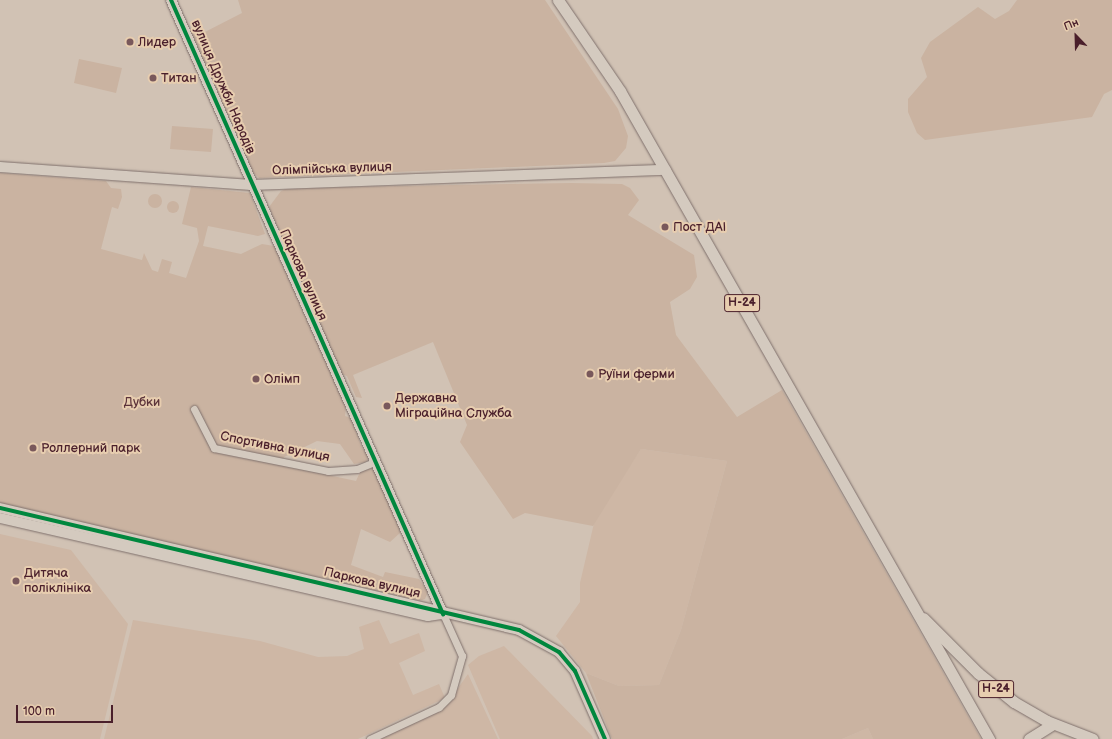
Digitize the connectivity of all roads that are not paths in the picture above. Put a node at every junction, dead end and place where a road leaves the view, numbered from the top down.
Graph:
1 (171, 0) edge
2 (558, 0) edge
3 (0, 167) edge
4 (666, 170) junction
5 (251, 185) junction
6 (194, 409) dead end
7 (374, 462) junction
8 (0, 508) edge
9 (0, 518) edge
10 (916, 612) junction
11 (443, 614) junction
12 (1053, 724) junction
13 (370, 739) edge
14 (605, 739) edge
15 (989, 739) edge
16 (1029, 739) edge
17 (1093, 739) edge

1 - 5 street, вулиця Дружби Народів
2 - 4 main road, Н-24
3 - 5 street, Олімпійська вулиця
4 - 5 street, Олімпійська вулиця
4 - 10 main road, Н-24
5 - 7 street, Паркова вулиця
6 - 7 street, Спортивна вулиця
7 - 11 street, Паркова вулиця
8 - 11 street, Паркова вулиця
9 - 11 street, Паркова вулиця
10 - 12 main road, Н-24
10 - 15 main road
11 - 13 street
11 - 14 street
12 - 16 main road
12 - 17 main road, Н-24

